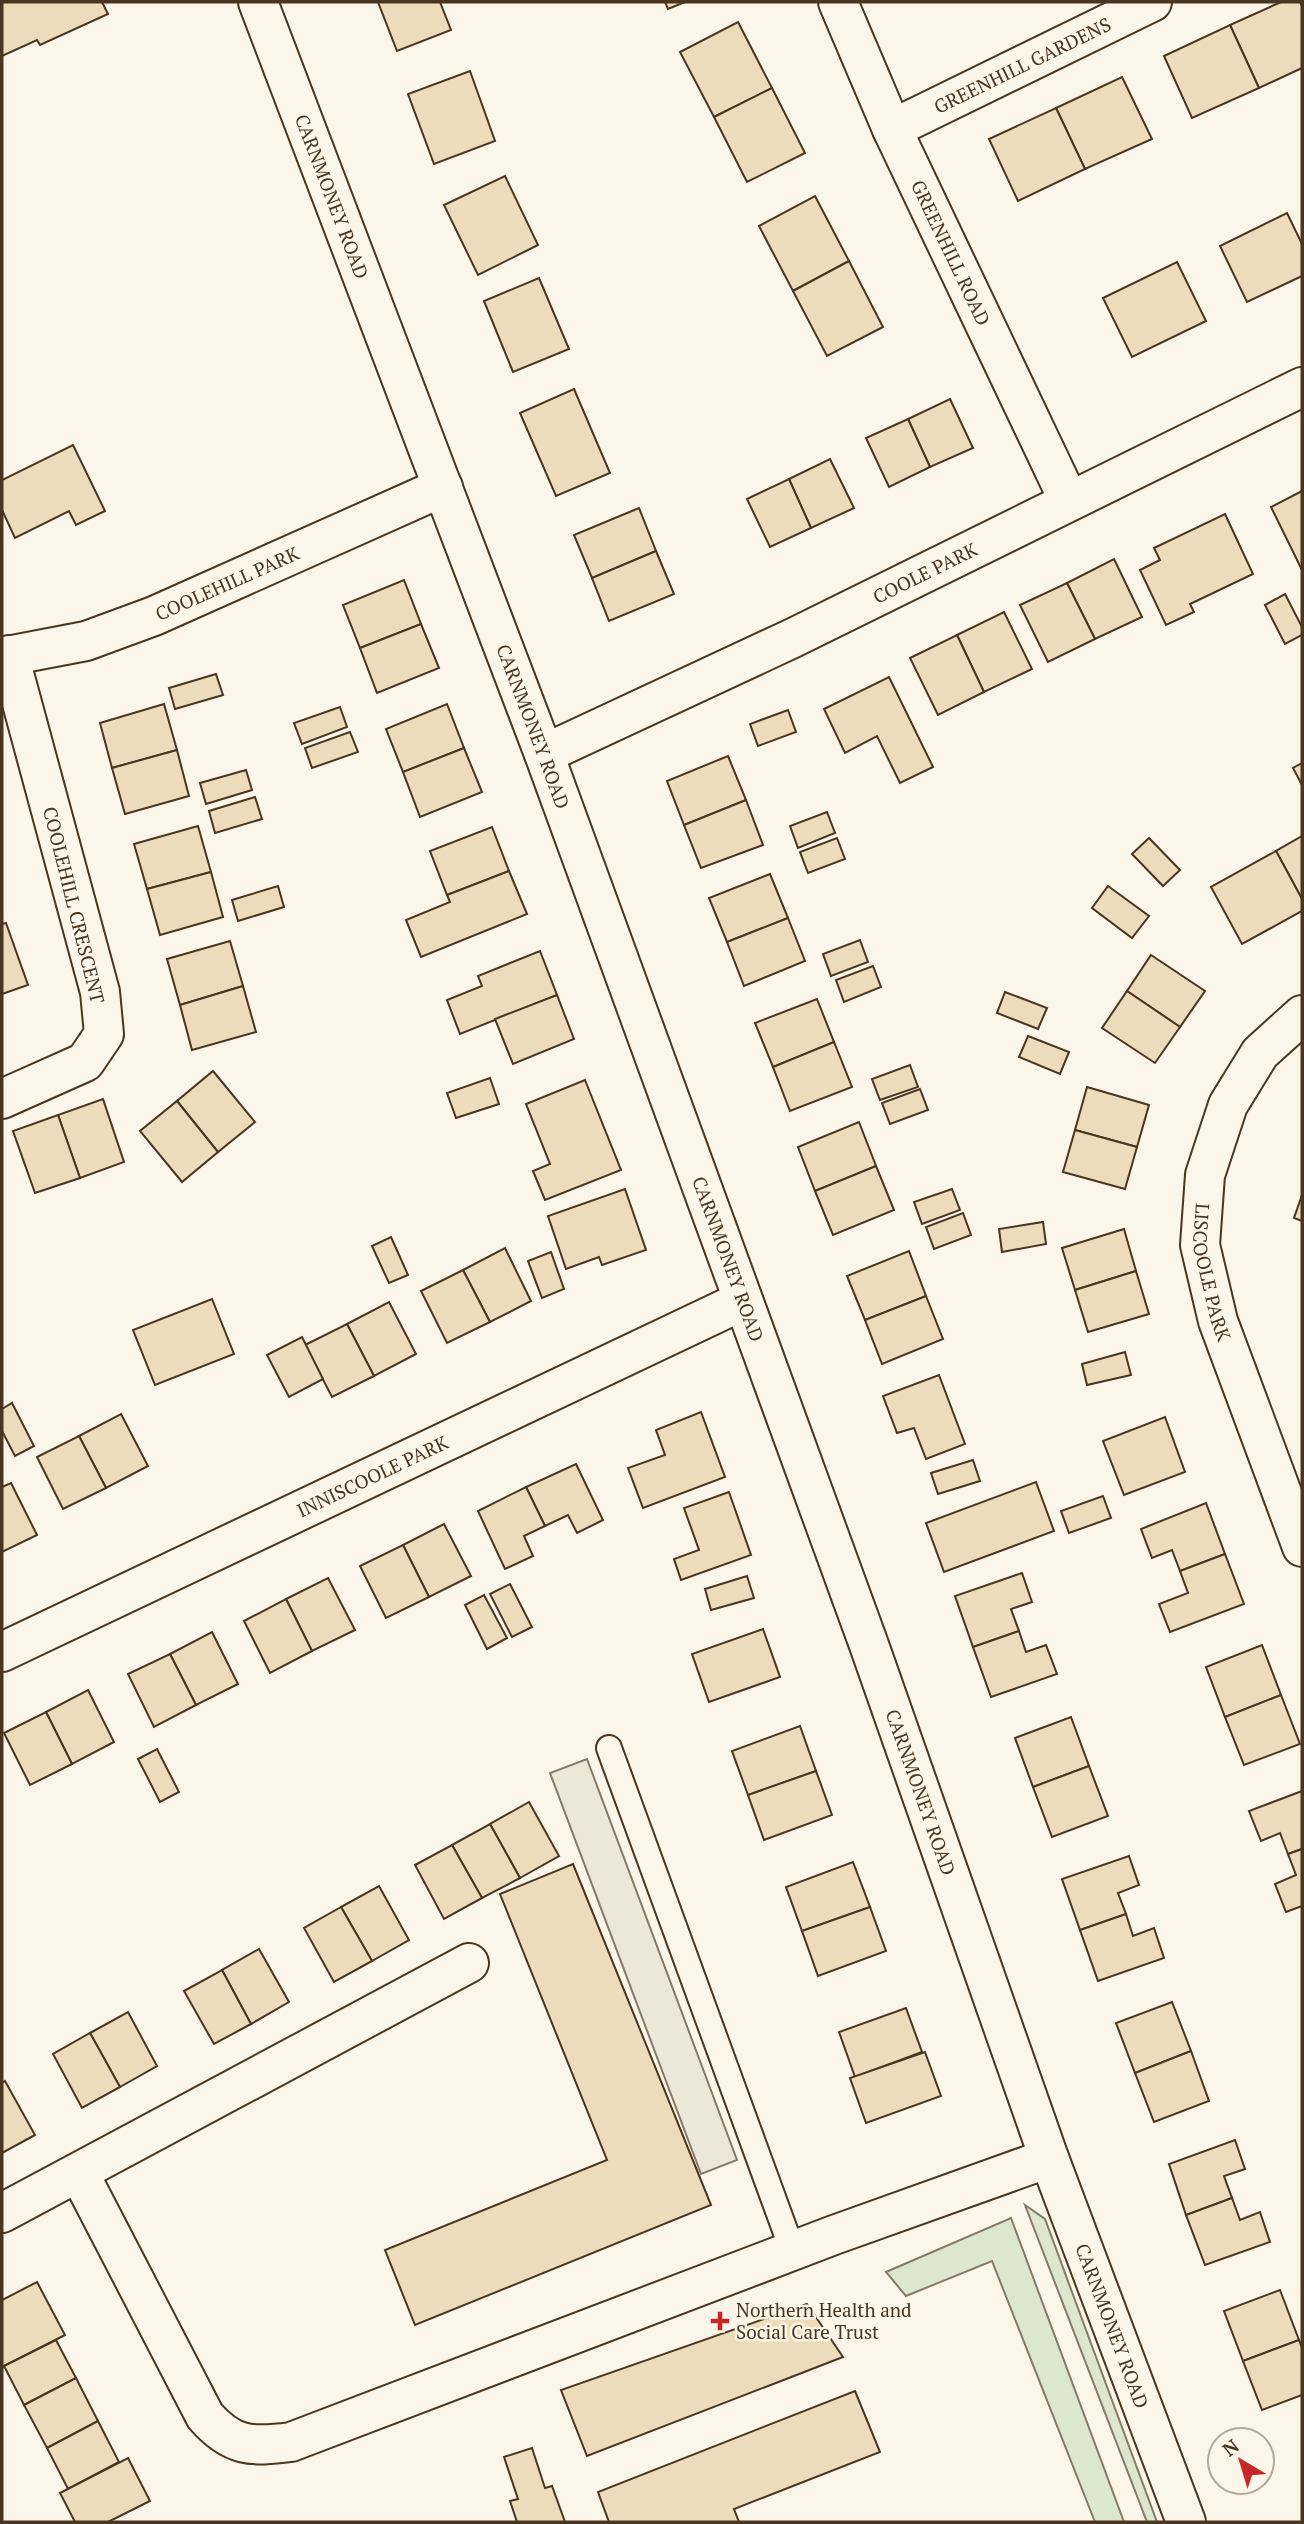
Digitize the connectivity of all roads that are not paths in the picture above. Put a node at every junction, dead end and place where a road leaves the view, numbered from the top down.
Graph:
1 (258, 2) edge
2 (838, 2) edge
3 (1152, 2) edge
4 (892, 129) junction
5 (1302, 387) edge
6 (443, 487) junction
7 (1069, 501) junction
8 (5, 656) edge
9 (544, 754) junction
10 (1302, 1015) edge
11 (2, 1099) edge
12 (742, 1301) junction
13 (1302, 1547) edge
14 (2, 1652) edge
15 (609, 1748) dead end
16 (469, 1963) dead end
17 (1049, 2158) junction
18 (79, 2173) junction
19 (2, 2213) edge
20 (793, 2252) junction
21 (1186, 2522) edge

1 - 6 street, CARNMONEY ROAD
2 - 4 street, GREENHILL ROAD
3 - 4 street, GREENHILL GARDENS
4 - 7 street, GREENHILL ROAD
5 - 7 street, COOLE PARK
6 - 8 street, COOLEHILL PARK
6 - 9 street, CARNMONEY ROAD
7 - 9 street, COOLE PARK
8 - 11 street, COOLEHILL CRESCENT
9 - 12 street, CARNMONEY ROAD
10 - 13 street, LISCOOLE PARK
12 - 14 street, INNISCOOLE PARK
12 - 17 street, CARNMONEY ROAD
15 - 20 lane
16 - 18 street
17 - 20 street
17 - 21 street, CARNMONEY ROAD
18 - 19 street
18 - 20 street

